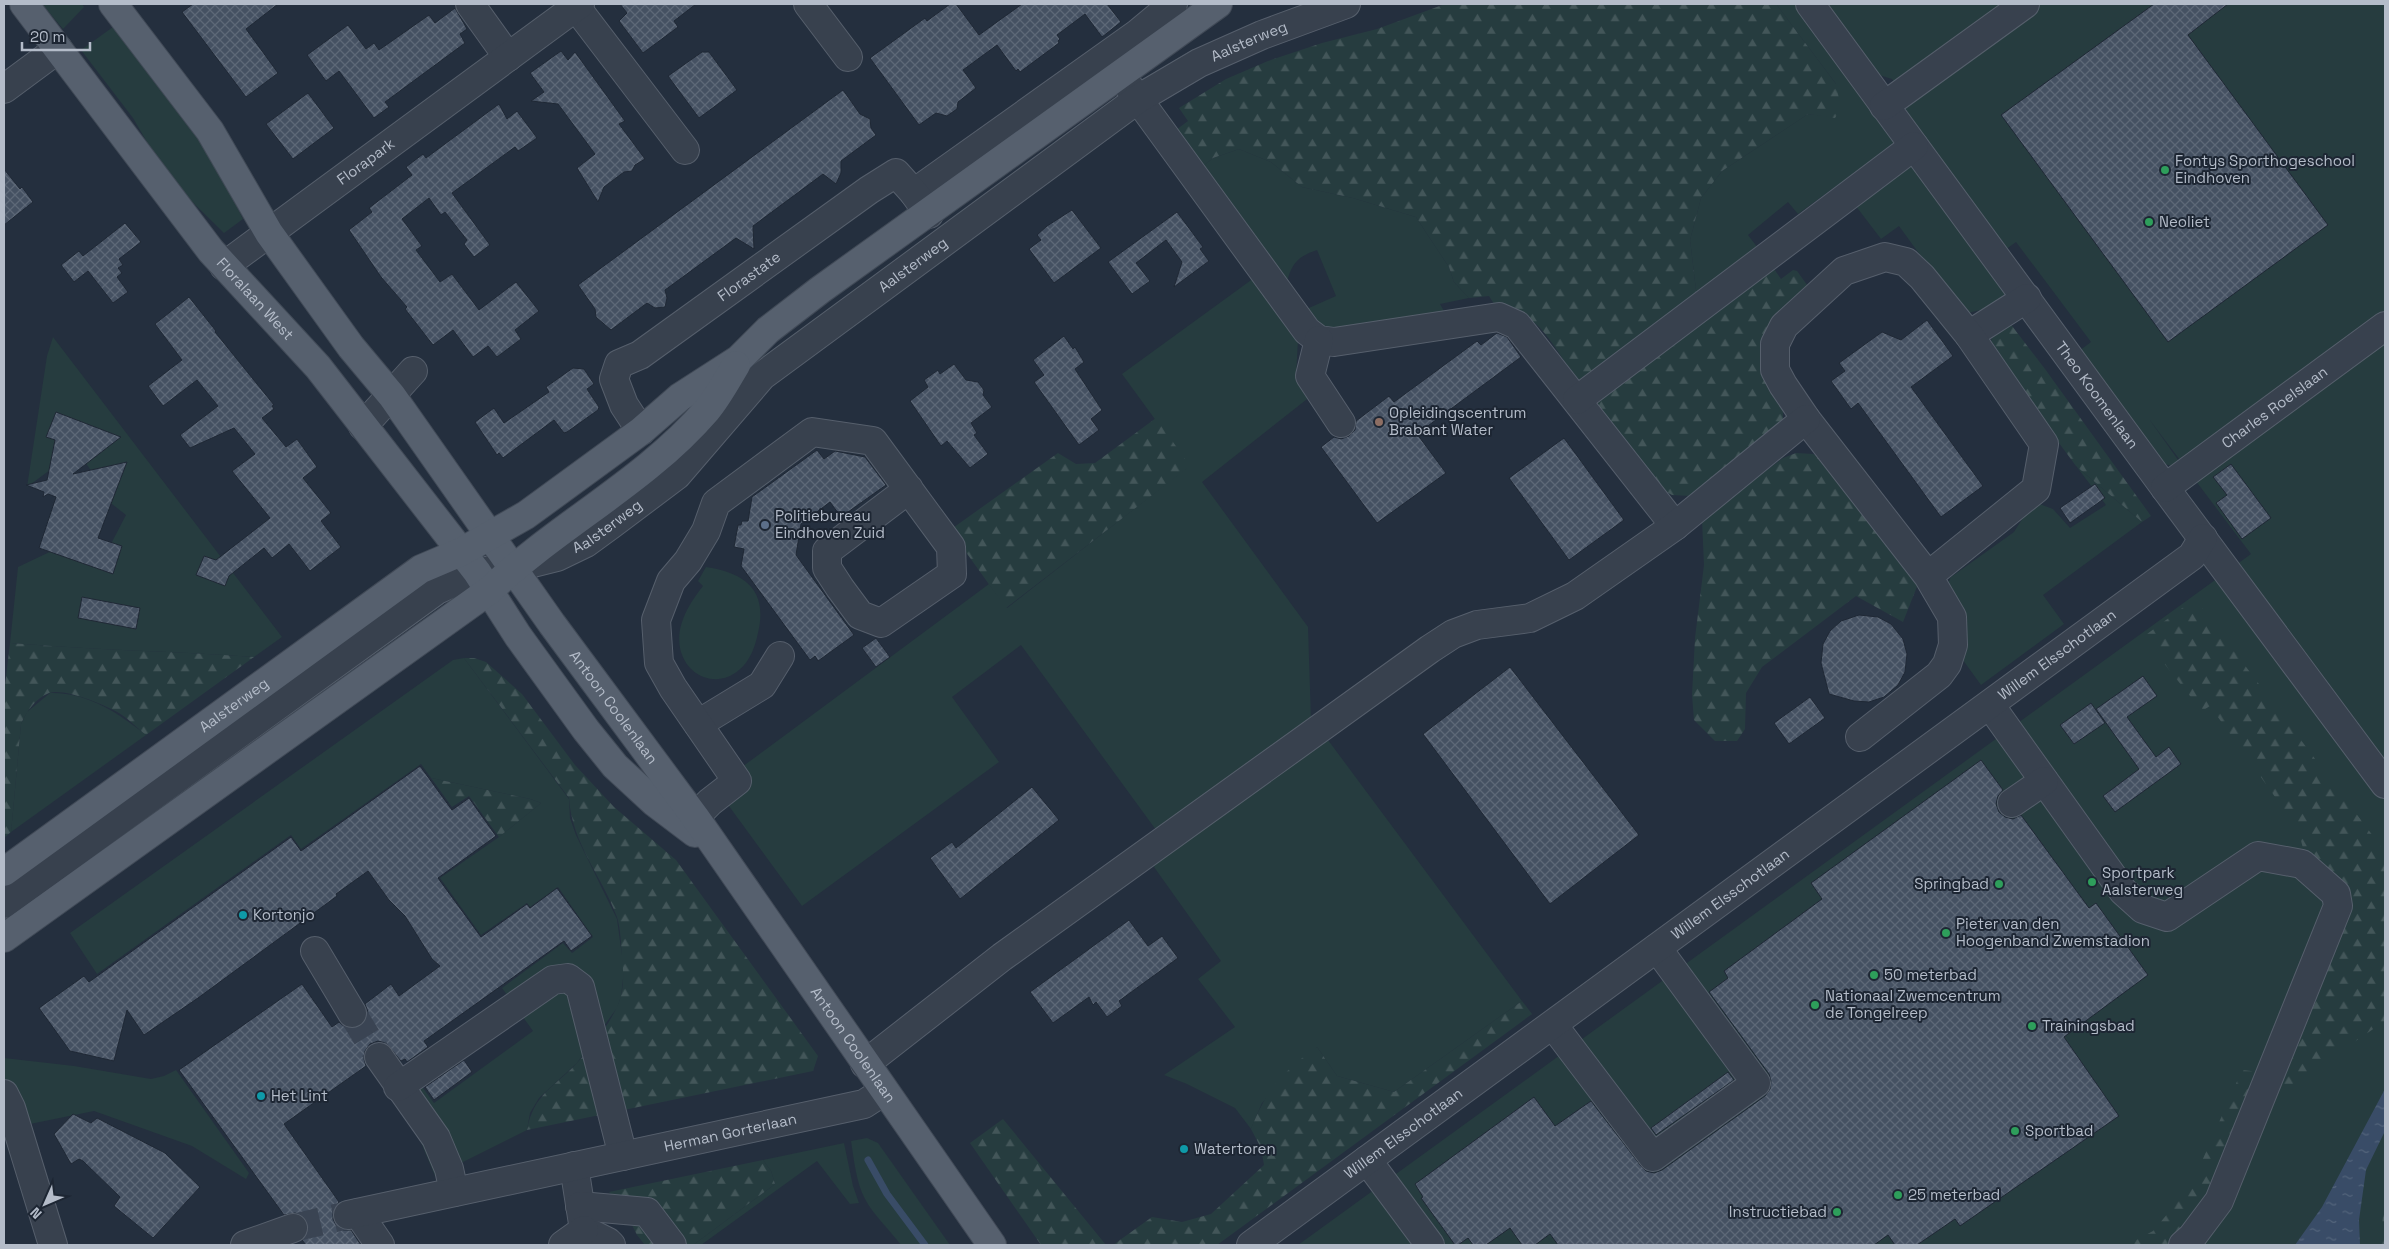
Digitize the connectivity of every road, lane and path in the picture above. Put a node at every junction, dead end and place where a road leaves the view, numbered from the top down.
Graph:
1 (24, 4) edge
2 (114, 4) edge
3 (470, 4) edge
4 (808, 4) edge
5 (1218, 4) edge
6 (1346, 4) edge
7 (1810, 4) edge
8 (2025, 4) edge
9 (578, 5) edge
10 (1159, 8) edge
11 (58, 48) junction
12 (508, 57) junction
13 (848, 57) dead end
14 (1119, 74) junction
15 (4, 89) edge
16 (1138, 99) junction
17 (1884, 106) junction
18 (1914, 146) junction
19 (685, 150) dead end
20 (922, 203) junction
21 (268, 234) junction
22 (224, 266) junction
23 (2027, 298) junction
24 (2385, 326) edge
25 (1969, 335) junction
26 (1318, 340) junction
27 (739, 359) junction
28 (413, 372) dead end
29 (392, 396) junction
30 (1577, 400) junction
31 (1806, 419) junction
32 (1341, 423) dead end
33 (363, 426) junction
34 (641, 431) junction
35 (2165, 488) junction
36 (909, 489) junction
37 (1675, 526) junction
38 (490, 536) junction
39 (2202, 538) junction
40 (513, 568) junction
41 (476, 572) junction
42 (1928, 576) junction
43 (780, 656) dead end
44 (1990, 705) junction
45 (698, 724) junction
46 (1860, 738) dead end
47 (2044, 781) junction
48 (2385, 784) edge
49 (2012, 803) dead end
50 (695, 818) junction
51 (713, 846) junction
52 (4, 872) edge
53 (4, 904) edge
54 (4, 938) edge
55 (1657, 948) junction
56 (315, 951) dead end
57 (352, 1013) tunnel mouth
58 (1552, 1025) junction
59 (379, 1058) tunnel mouth
60 (865, 1064) junction
61 (398, 1087) junction
62 (884, 1091) junction
63 (4, 1094) edge
64 (623, 1156) junction
65 (1367, 1160) junction
66 (574, 1166) junction
67 (454, 1192) junction
68 (576, 1227) edge
69 (289, 1235) tunnel mouth
70 (53, 1245) edge
71 (245, 1245) edge
72 (380, 1245) edge
73 (611, 1245) edge
74 (672, 1245) edge
75 (992, 1245) edge
76 (1251, 1245) edge
77 (1430, 1245) edge
78 (2183, 1245) edge

1 - 11 main road, Floralaan West
2 - 21 main road
3 - 12 street
4 - 13 street
5 - 14 main road, Aalsterweg
6 - 16 street, Aalsterweg
7 - 17 street, Theo Koomenlaan
8 - 17 street
9 - 12 street, Florapark
9 - 19 street, Florapark
10 - 20 street, Aalsterweg
11 - 15 street
11 - 22 main road, Floralaan West
12 - 21 street, Florapark
14 - 16 street
14 - 20 main road, Aalsterweg
16 - 26 street
16 - 40 street, Aalsterweg
17 - 18 street, Theo Koomenlaan
18 - 23 street, Theo Koomenlaan
18 - 30 street
20 - 27 main road, Aalsterweg
20 - 34 street, Florastate
21 - 22 street, Florapark
21 - 29 main road
22 - 33 main road, Floralaan West
23 - 25 street
23 - 35 street, Theo Koomenlaan
24 - 35 street, Charles Roelslaan
25 - 31 street
25 - 42 street
26 - 30 street
26 - 32 street
27 - 34 main road, Aalsterweg
27 - 40 main road, Aalsterweg
28 - 29 street
29 - 33 street
29 - 38 main road
30 - 37 street
31 - 37 street
31 - 42 street
33 - 41 main road, Floralaan West
34 - 38 main road, Aalsterweg
35 - 39 street, Theo Koomenlaan
36 - 36 street
36 - 45 street
37 - 60 street
38 - 40 main road
38 - 41 main road, Aalsterweg
39 - 44 street, Willem Elsschotlaan
39 - 48 street, Theo Koomenlaan
40 - 41 main road, Aalsterweg
40 - 50 main road, Antoon Coolenlaan
41 - 51 main road, Antoon Coolenlaan
41 - 52 main road, Aalsterweg
41 - 53 street, Aalsterweg
41 - 54 main road, Aalsterweg
42 - 46 street
43 - 45 street
44 - 47 street
44 - 55 street, Willem Elsschotlaan
45 - 50 street
47 - 49 street
47 - 78 street
50 - 51 main road, Antoon Coolenlaan
51 - 60 main road, Antoon Coolenlaan
55 - 58 street, Willem Elsschotlaan
55 - 58 street
56 - 57 street
58 - 65 street, Willem Elsschotlaan
59 - 61 street
60 - 62 main road, Antoon Coolenlaan
61 - 64 street
61 - 67 street
62 - 64 street, Herman Gorterlaan
62 - 75 main road, Antoon Coolenlaan
63 - 70 street
64 - 66 street, Herman Gorterlaan
65 - 76 street, Willem Elsschotlaan
65 - 77 street
66 - 67 street, Herman Gorterlaan
66 - 68 street
67 - 72 street, Herman Gorterlaan
68 - 73 street
68 - 74 street
69 - 71 street

